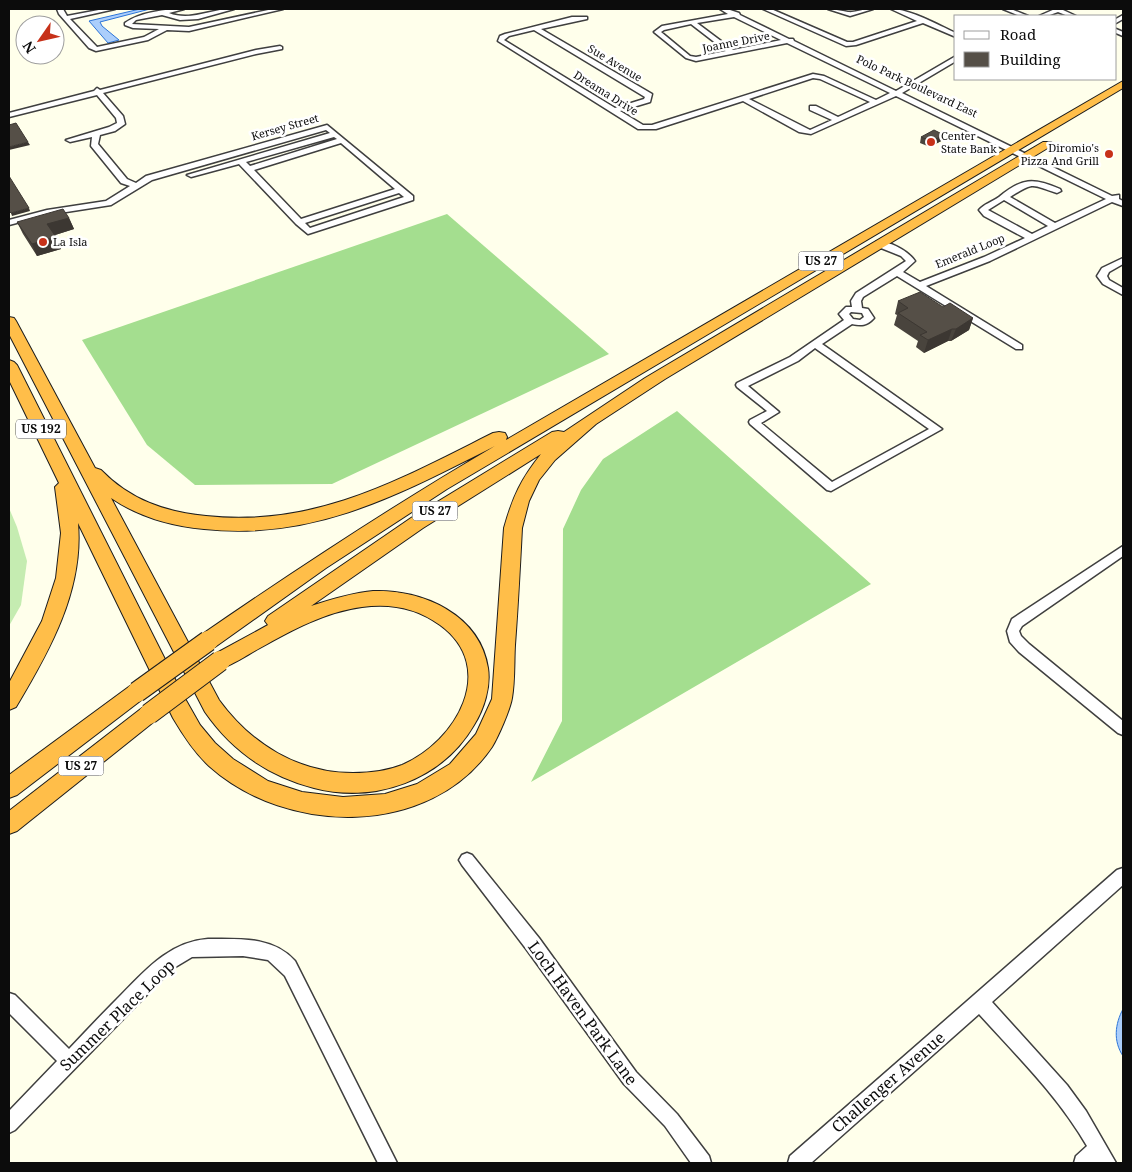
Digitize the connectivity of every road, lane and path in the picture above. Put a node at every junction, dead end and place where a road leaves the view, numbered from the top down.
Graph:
1 (60, 9) edge
2 (110, 9) edge
3 (180, 9) edge
4 (230, 9) edge
5 (280, 9) edge
6 (723, 9) edge
7 (729, 9) edge
8 (770, 9) edge
9 (831, 9) edge
10 (870, 9) edge
11 (894, 9) edge
12 (1006, 9) edge
13 (269, 10) edge
14 (1059, 10) edge
15 (161, 11) edge
16 (737, 14) junction
17 (1022, 15) edge
18 (1045, 15) edge
19 (1071, 15) edge
20 (66, 18) junction
21 (585, 18) dead end
22 (924, 21) junction
23 (693, 23) junction
24 (164, 28) junction
25 (535, 28) junction
26 (954, 34) edge
27 (791, 40) junction
28 (278, 51) dead end
29 (733, 52) junction
30 (954, 59) edge
31 (1123, 84) edge
32 (98, 92) junction
33 (899, 92) junction
34 (743, 98) junction
35 (875, 102) junction
36 (813, 108) dead end
37 (22, 110) junction
38 (9, 111) edge
39 (614, 111) junction
40 (9, 115) edge
41 (839, 120) junction
42 (96, 134) junction
43 (335, 134) junction
44 (1055, 139) dead end
45 (70, 140) dead end
46 (343, 140) junction
47 (1021, 152) junction
48 (241, 161) junction
49 (184, 168) junction
50 (248, 169) junction
51 (191, 175) junction
52 (198, 183) dead end
53 (136, 185) junction
54 (1057, 191) dead end
55 (1003, 196) junction
56 (1118, 197) edge
57 (1123, 204) edge
58 (9, 223) edge
59 (1056, 227) junction
60 (1032, 238) junction
61 (879, 244) junction
62 (1123, 261) edge
63 (897, 272) junction
64 (918, 286) junction
65 (1123, 292) edge
66 (857, 309) junction
67 (850, 321) junction
68 (10, 328) edge
69 (815, 344) junction
70 (1020, 347) dead end
71 (9, 366) edge
72 (625, 376) junction
73 (660, 376) junction
74 (71, 441) junction
75 (60, 469) junction
76 (1123, 550) edge
77 (220, 661) junction
78 (9, 702) edge
79 (1123, 729) edge
80 (13, 785) edge
81 (9, 824) edge
82 (466, 860) dead end
83 (1123, 876) edge
84 (9, 1001) edge
85 (980, 1002) junction
86 (69, 1061) junction
87 (9, 1124) edge
88 (1102, 1156) edge
89 (388, 1163) edge
90 (702, 1163) edge
91 (797, 1163) edge
92 (1083, 1163) edge

1 - 20 street
2 - 20 street
3 - 15 street
4 - 15 street
5 - 13 street
6 - 16 street, Polo Park Boulevard East
7 - 16 street, Polo Park Boulevard East
8 - 22 street
9 - 10 street
11 - 22 street
12 - 17 street
13 - 24 street
14 - 18 street
14 - 19 street
15 - 24 street
16 - 23 street, Joanne Drive
16 - 27 street, Polo Park Boulevard East
20 - 24 street
21 - 25 street, Dreama Drive
22 - 26 street
23 - 29 street
23 - 29 street, Joanne Drive
25 - 39 street, Dreama Drive
25 - 39 street, Sue Avenue
27 - 29 street, Joanne Drive
27 - 33 street, Polo Park Boulevard East
28 - 32 street
30 - 33 street
31 - 47 highway, US 27
32 - 37 street
32 - 42 street
33 - 35 street
33 - 47 street, Polo Park Boulevard East
34 - 35 street, Dreama Drive
34 - 39 street, Dreama Drive
34 - 41 street
35 - 41 street
36 - 41 street
37 - 38 street
37 - 40 street
42 - 45 street
42 - 53 street
43 - 46 street, Kersey Street
43 - 48 street
43 - 49 street, Kersey Street
44 - 47 highway, US 27
46 - 50 street
46 - 50 street, Kersey Street
47 - 56 street, Polo Park Boulevard East
47 - 61 highway, US 27
47 - 72 highway, US 27
48 - 50 street
48 - 51 street
49 - 51 street
49 - 53 street, Kersey Street
51 - 52 street
53 - 58 street, Kersey Street
54 - 55 street, Emerald Loop
55 - 59 street
55 - 60 street, Emerald Loop
56 - 57 street, Polo Park Boulevard East
56 - 59 street, Emerald Loop
59 - 60 street, Emerald Loop
60 - 64 street, Emerald Loop
61 - 63 street
61 - 73 highway, US 27
62 - 65 street
63 - 64 street
63 - 66 street
64 - 70 street
66 - 67 street
66 - 67 street
67 - 69 street
68 - 74 highway, US 192
69 - 69 street
71 - 75 highway, US 192
72 - 74 highway
72 - 80 highway, US 27, bridge
73 - 75 highway
73 - 77 highway, US 27
74 - 77 highway
75 - 78 highway
76 - 79 street
77 - 81 highway, US 27, bridge
82 - 90 street, Loch Haven Park Lane
83 - 85 street, Challenger Avenue
84 - 86 street
85 - 88 street
85 - 91 street, Challenger Avenue
86 - 87 street, Summer Place Loop
86 - 89 street, Summer Place Loop
88 - 92 street

